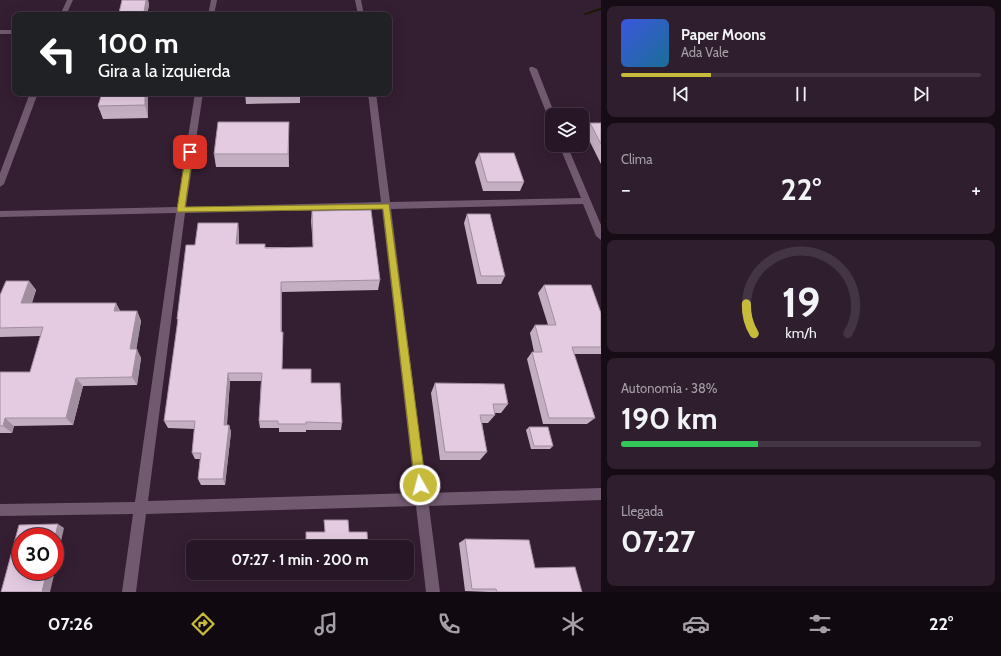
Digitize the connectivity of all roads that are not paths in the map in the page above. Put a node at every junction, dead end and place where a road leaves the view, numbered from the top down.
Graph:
1 (70, 0) edge
2 (214, 0) edge
3 (358, 0) edge
4 (64, 12) edge
5 (212, 12) edge
6 (360, 12) edge
7 (0, 32) edge
8 (12, 32) edge
9 (533, 69) dead end
10 (33, 96) edge
11 (199, 96) edge
12 (372, 96) edge
13 (548, 108) edge
14 (566, 152) edge
15 (0, 184) edge
16 (586, 201) junction
17 (386, 206) junction
18 (181, 210) junction
19 (0, 214) edge
20 (601, 236) edge
21 (601, 494) edge
22 (422, 500) junction
23 (141, 508) junction
24 (0, 510) edge
25 (129, 592) edge
26 (433, 592) edge

1 - 4 street
2 - 5 street
3 - 6 street
7 - 8 street
9 - 13 street
10 - 15 street
11 - 18 street
12 - 17 street
14 - 16 street
16 - 17 street
16 - 20 street
17 - 18 street
17 - 22 street
18 - 19 street
18 - 23 street
21 - 22 street
22 - 23 street
22 - 26 street
23 - 24 street
23 - 25 street

